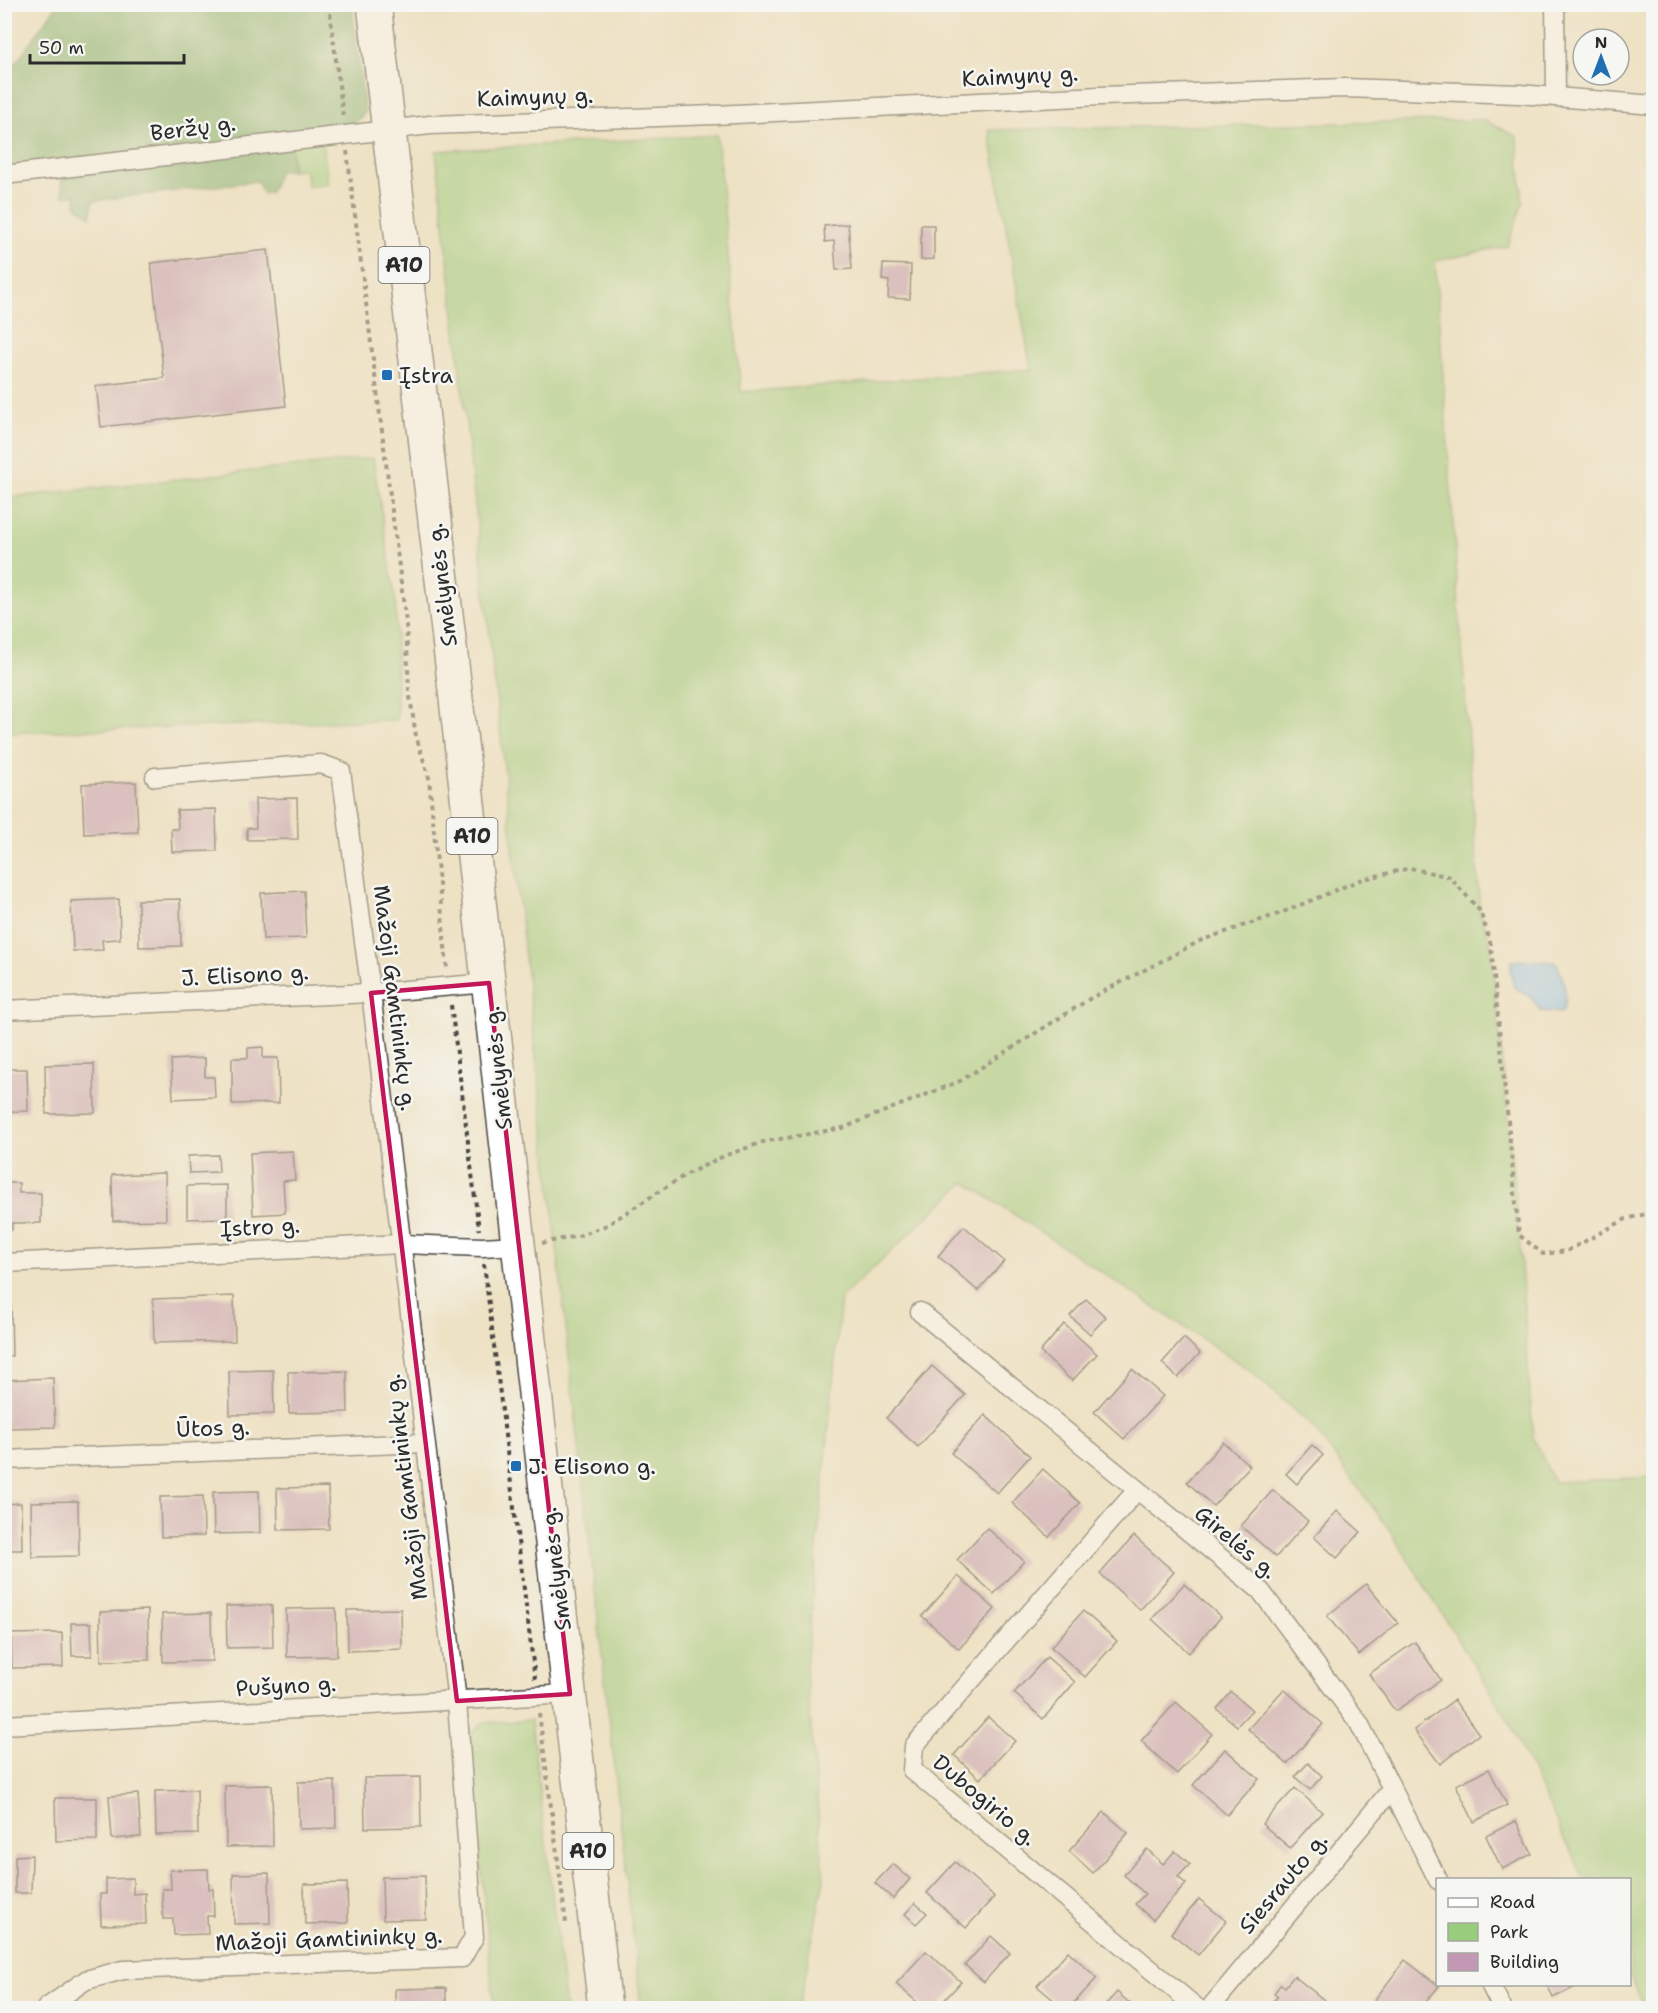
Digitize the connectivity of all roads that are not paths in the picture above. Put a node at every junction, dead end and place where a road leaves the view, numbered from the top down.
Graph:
1 (374, 4) edge
2 (1555, 4) edge
3 (1556, 98) junction
4 (1653, 105) edge
5 (388, 128) junction
6 (4, 175) edge
7 (155, 777) dead end
8 (489, 983) junction
9 (371, 993) junction
10 (4, 1010) edge
11 (402, 1244) junction
12 (518, 1245) junction
13 (4, 1263) edge
14 (920, 1312) dead end
15 (424, 1443) junction
16 (4, 1460) edge
17 (1137, 1490) junction
18 (570, 1694) junction
19 (457, 1701) junction
20 (4, 1725) edge
21 (1392, 1789) junction
22 (1436, 1878) edge
23 (1491, 1986) edge
24 (46, 2008) edge
25 (605, 2008) edge
26 (1197, 2008) edge
27 (1210, 2008) edge
28 (1502, 2008) edge

1 - 5 highway, A10
2 - 3 street
3 - 4 street, Kaimynų g.
3 - 5 street, Kaimynų g.
5 - 6 street, Beržų g.
5 - 8 highway, Smėlynės g. / A10
7 - 9 street, Mažoji Gamtininkų g.
8 - 9 street, J. Elisono g.
8 - 12 highway, Smėlynės g. / A10
9 - 10 street, J. Elisono g.
9 - 11 street, Mažoji Gamtininkų g.
11 - 12 street, Įstro g.
11 - 13 street, Įstro g.
11 - 15 street, Mažoji Gamtininkų g.
12 - 18 highway, Smėlynės g. / A10
14 - 17 street, Girelės g.
15 - 16 street, Ūtos g.
15 - 19 street, Mažoji Gamtininkų g.
17 - 21 street, Girelės g.
17 - 26 street, Dubogirio g.
18 - 19 street, Pušyno g.
18 - 25 highway, Smėlynės g. / A10
19 - 20 street, Pušyno g.
19 - 24 street, Mažoji Gamtininkų g.
21 - 22 street, Girelės g.
21 - 27 street, Siesrauto g.
23 - 28 street

